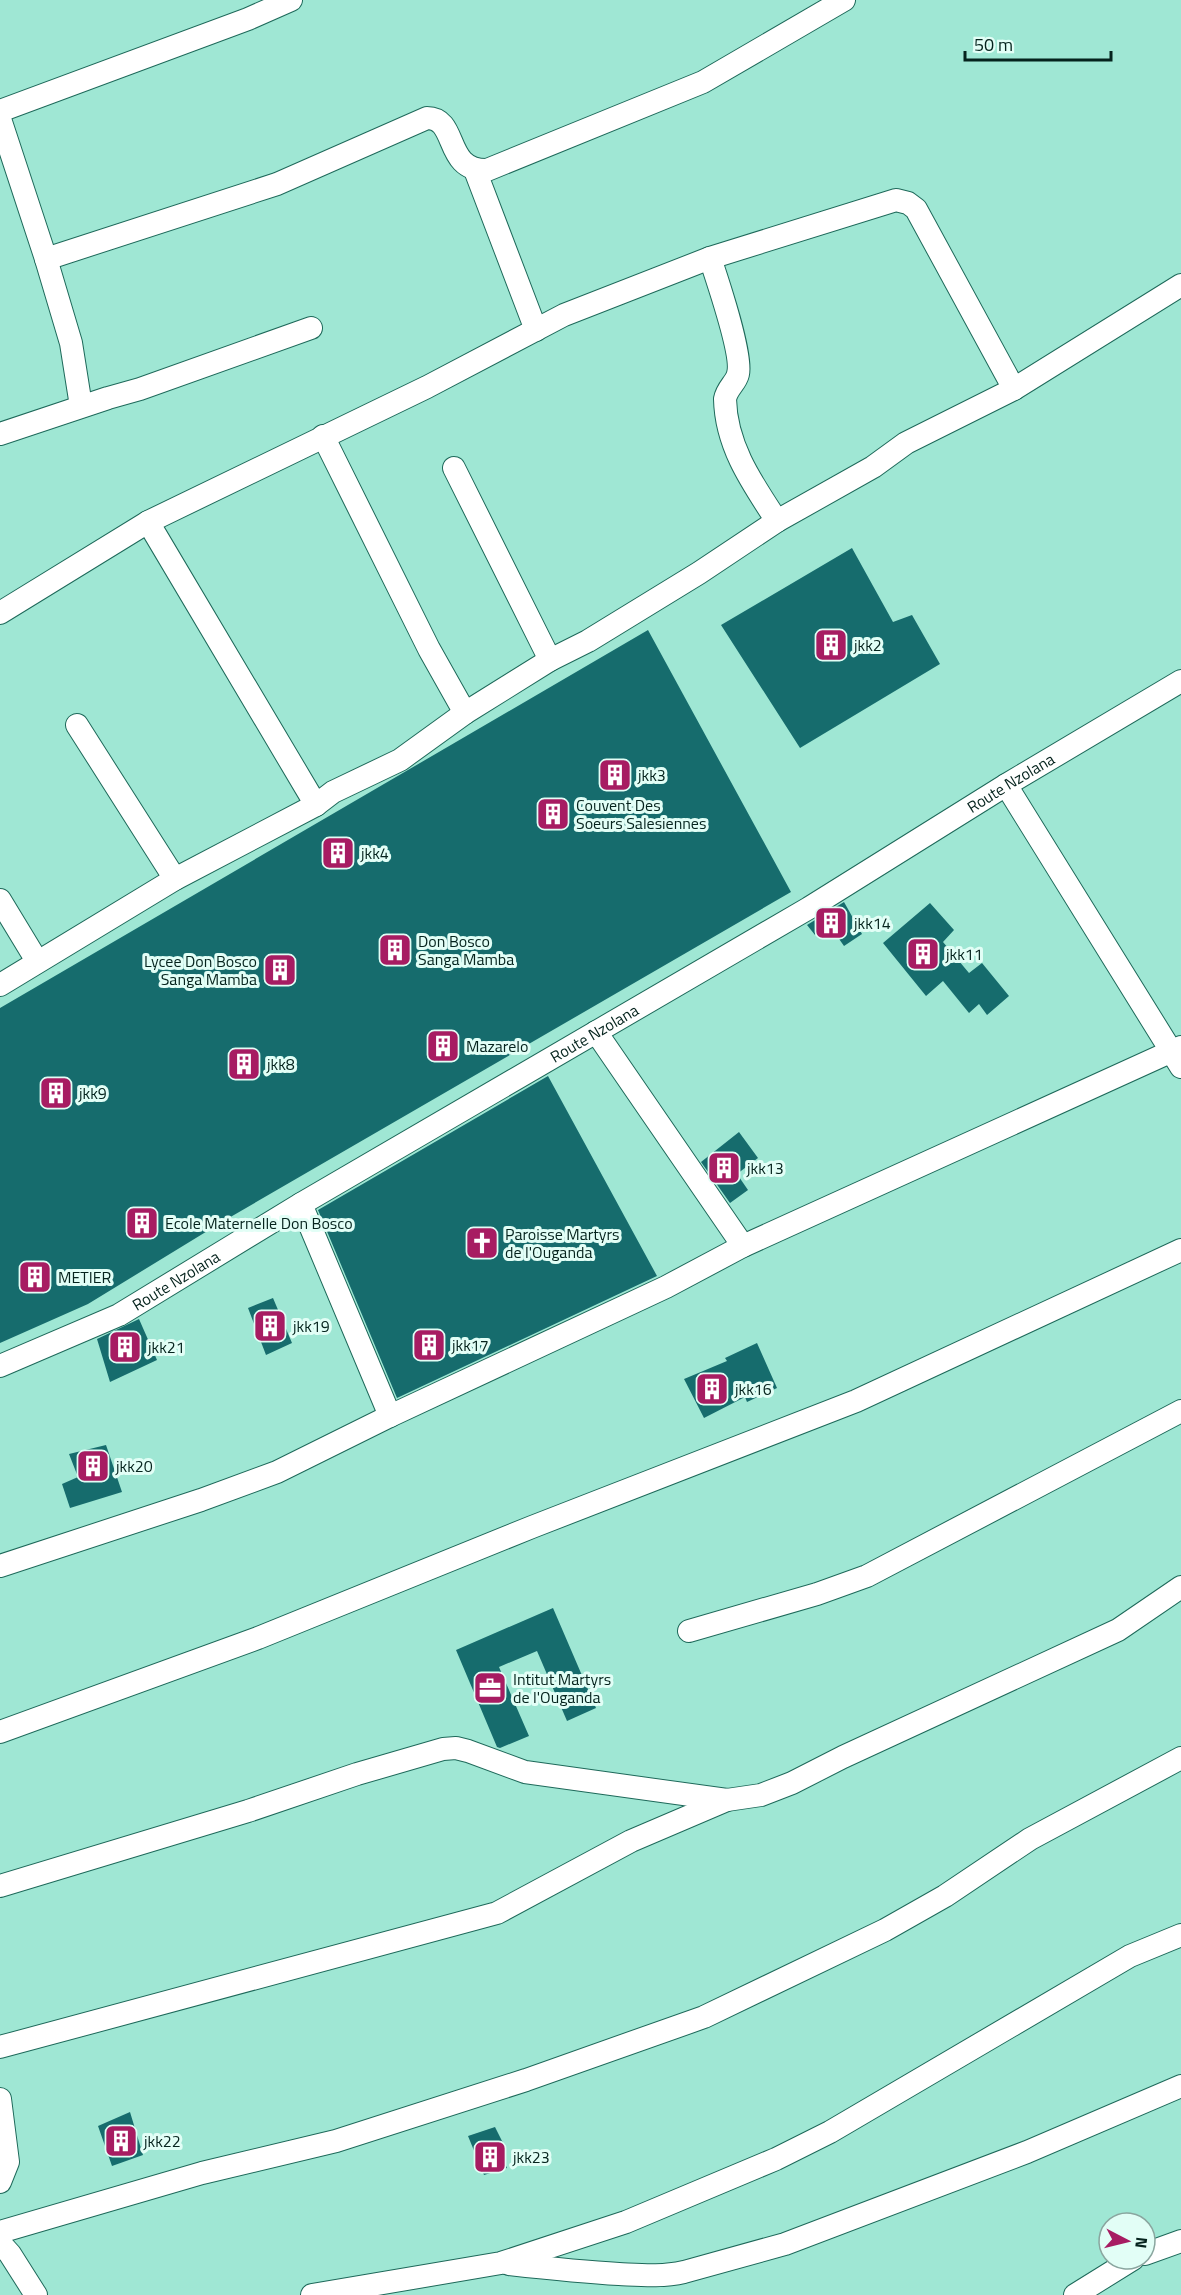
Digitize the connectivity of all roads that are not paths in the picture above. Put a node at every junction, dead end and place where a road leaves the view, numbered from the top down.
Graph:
1 (291, 0) edge
2 (844, 0) edge
3 (0, 111) edge
4 (0, 119) edge
5 (475, 170) junction
6 (710, 258) junction
7 (46, 259) junction
8 (1181, 285) edge
9 (310, 328) dead end
10 (536, 330) junction
11 (1014, 389) junction
12 (81, 406) junction
13 (0, 434) edge
14 (323, 436) junction
15 (454, 468) dead end
16 (777, 521) junction
17 (148, 522) junction
18 (0, 612) edge
19 (550, 660) junction
20 (1181, 681) edge
21 (465, 713) junction
22 (77, 725) dead end
23 (1006, 785) junction
24 (316, 805) junction
25 (175, 879) junction
26 (0, 900) edge
27 (37, 961) junction
28 (0, 985) edge
29 (596, 1032) junction
30 (1178, 1054) edge
31 (301, 1204) junction
32 (743, 1246) junction
33 (1181, 1250) edge
34 (0, 1366) edge
35 (1181, 1411) edge
36 (390, 1416) junction
37 (0, 1566) edge
38 (1181, 1587) edge
39 (690, 1631) dead end
40 (0, 1732) edge
41 (1181, 1758) edge
42 (727, 1800) junction
43 (0, 1886) edge
44 (1181, 1935) edge
45 (0, 2047) edge
46 (1181, 2086) edge
47 (0, 2099) edge
48 (0, 2182) edge
49 (0, 2232) edge
50 (1181, 2241) edge
51 (0, 2243) edge
52 (1157, 2250) edge
53 (501, 2263) junction
54 (1113, 2271) edge
55 (36, 2295) edge
56 (312, 2295) edge
57 (1075, 2295) edge

1 - 3 street
2 - 5 street
4 - 7 street
5 - 7 street
5 - 10 street
6 - 10 street
6 - 11 street
6 - 16 street
7 - 12 street
8 - 11 street
9 - 12 street
10 - 14 street
11 - 16 street
12 - 13 street
14 - 17 street
14 - 21 street
15 - 19 street
16 - 19 street
17 - 18 street
17 - 24 street
19 - 21 street
20 - 23 street, Route Nzolana
21 - 24 street
22 - 25 street
23 - 29 street, Route Nzolana
23 - 30 street
24 - 25 street
25 - 27 street
26 - 27 street
27 - 28 street
29 - 31 street, Route Nzolana
29 - 32 street
30 - 32 street
31 - 34 street, Route Nzolana
31 - 36 street
32 - 36 street
33 - 40 street
35 - 39 street
36 - 37 street
38 - 42 street
41 - 49 street
42 - 43 street
42 - 45 street
44 - 53 street
46 - 53 street
47 - 48 street
50 - 52 street
51 - 55 street
53 - 56 street
54 - 57 street

